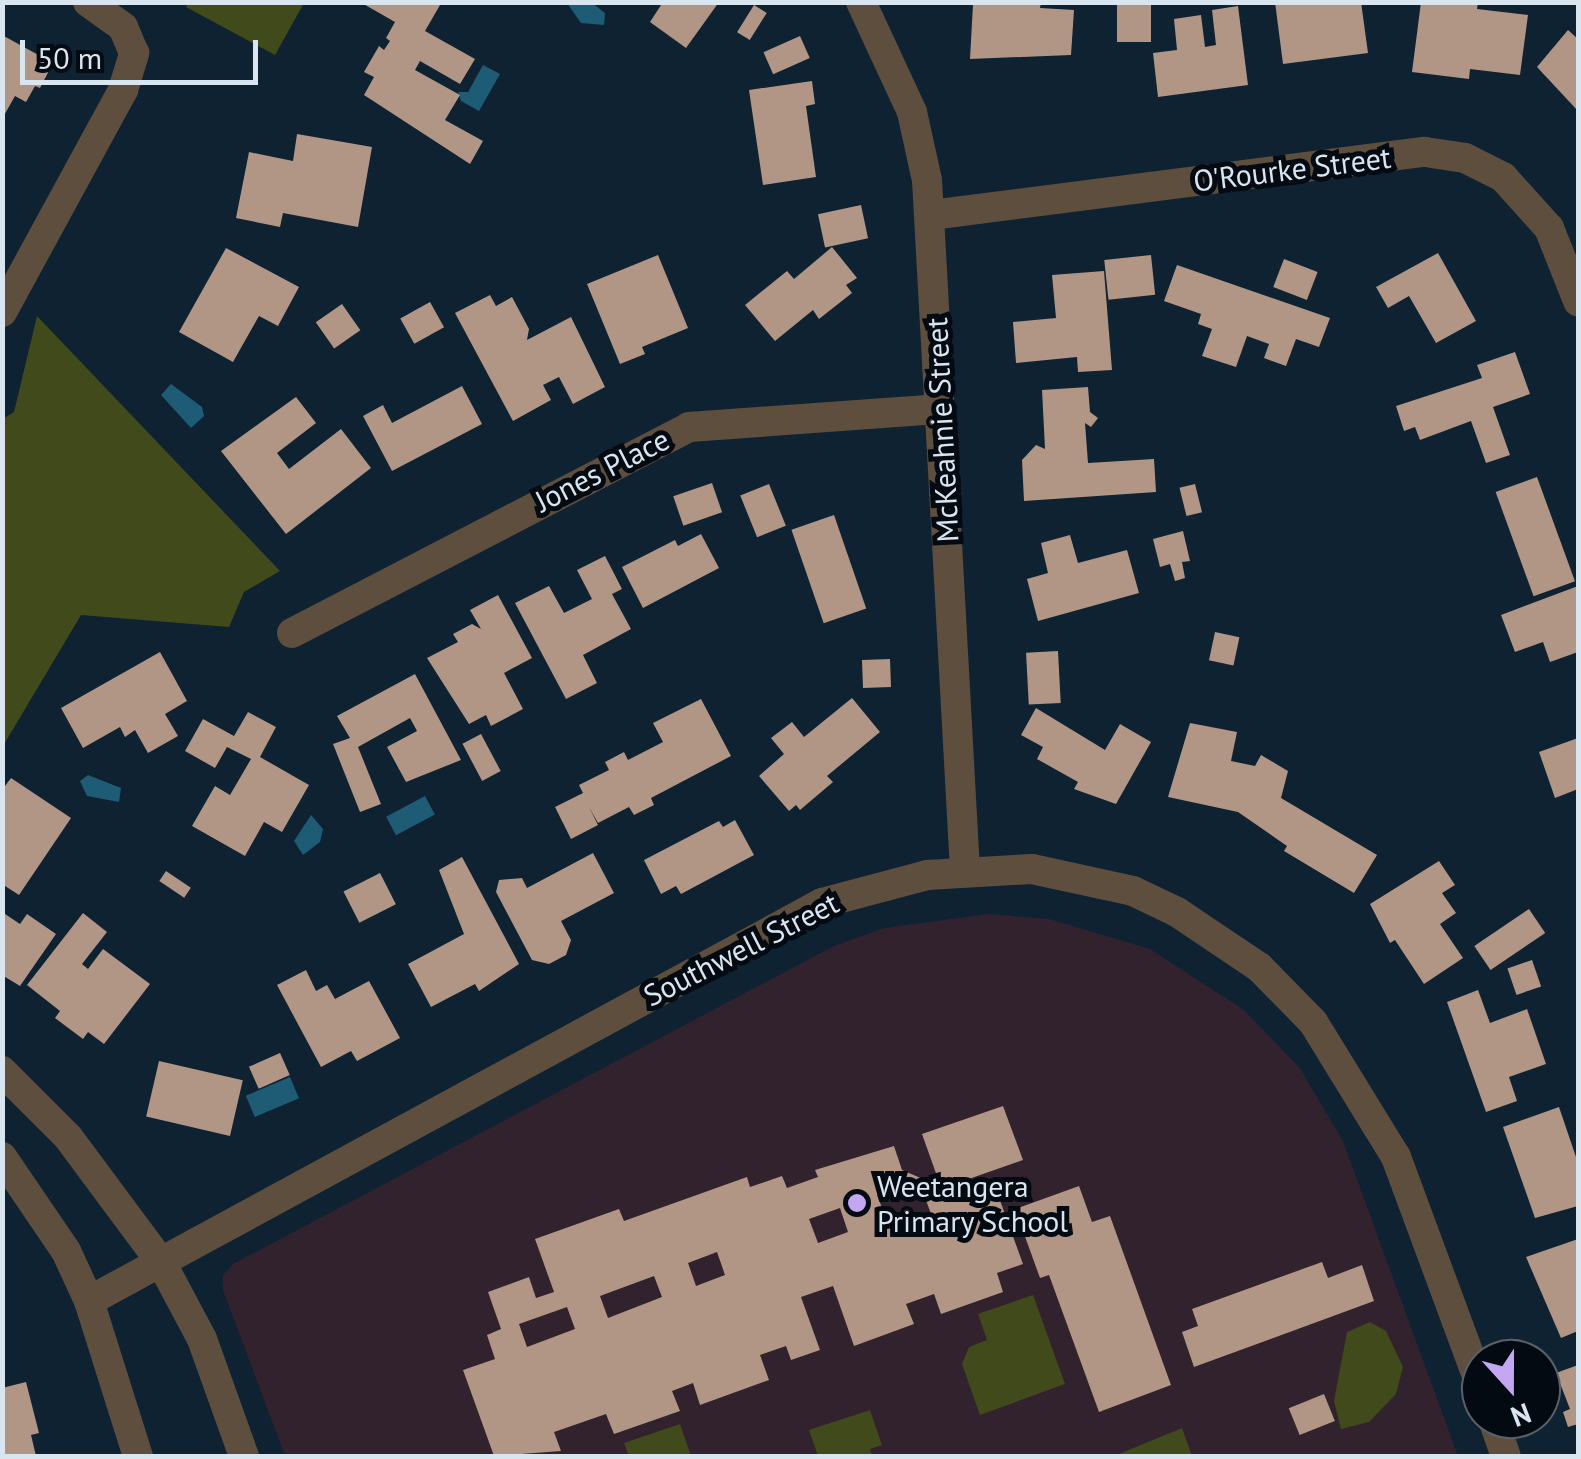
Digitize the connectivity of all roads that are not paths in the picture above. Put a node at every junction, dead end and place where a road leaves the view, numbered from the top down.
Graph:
1 (88, 2) edge
2 (861, 2) edge
3 (931, 215) junction
4 (1578, 301) edge
5 (2, 312) edge
6 (941, 409) junction
7 (292, 633) dead end
8 (965, 871) junction
9 (2, 1071) edge
10 (2, 1157) edge
11 (160, 1262) junction
12 (90, 1301) junction
13 (1462, 1339) edge
14 (138, 1456) edge
15 (244, 1456) edge

1 - 5 street
2 - 3 street, McKeahnie Street
3 - 4 street, O'Rourke Street
3 - 6 street, McKeahnie Street
6 - 7 street, Jones Place
6 - 8 street, McKeahnie Street
8 - 11 street, Southwell Street
8 - 13 street, Southwell Street
9 - 11 street
10 - 12 street
11 - 12 street, Southwell Street
11 - 15 street
12 - 14 street

